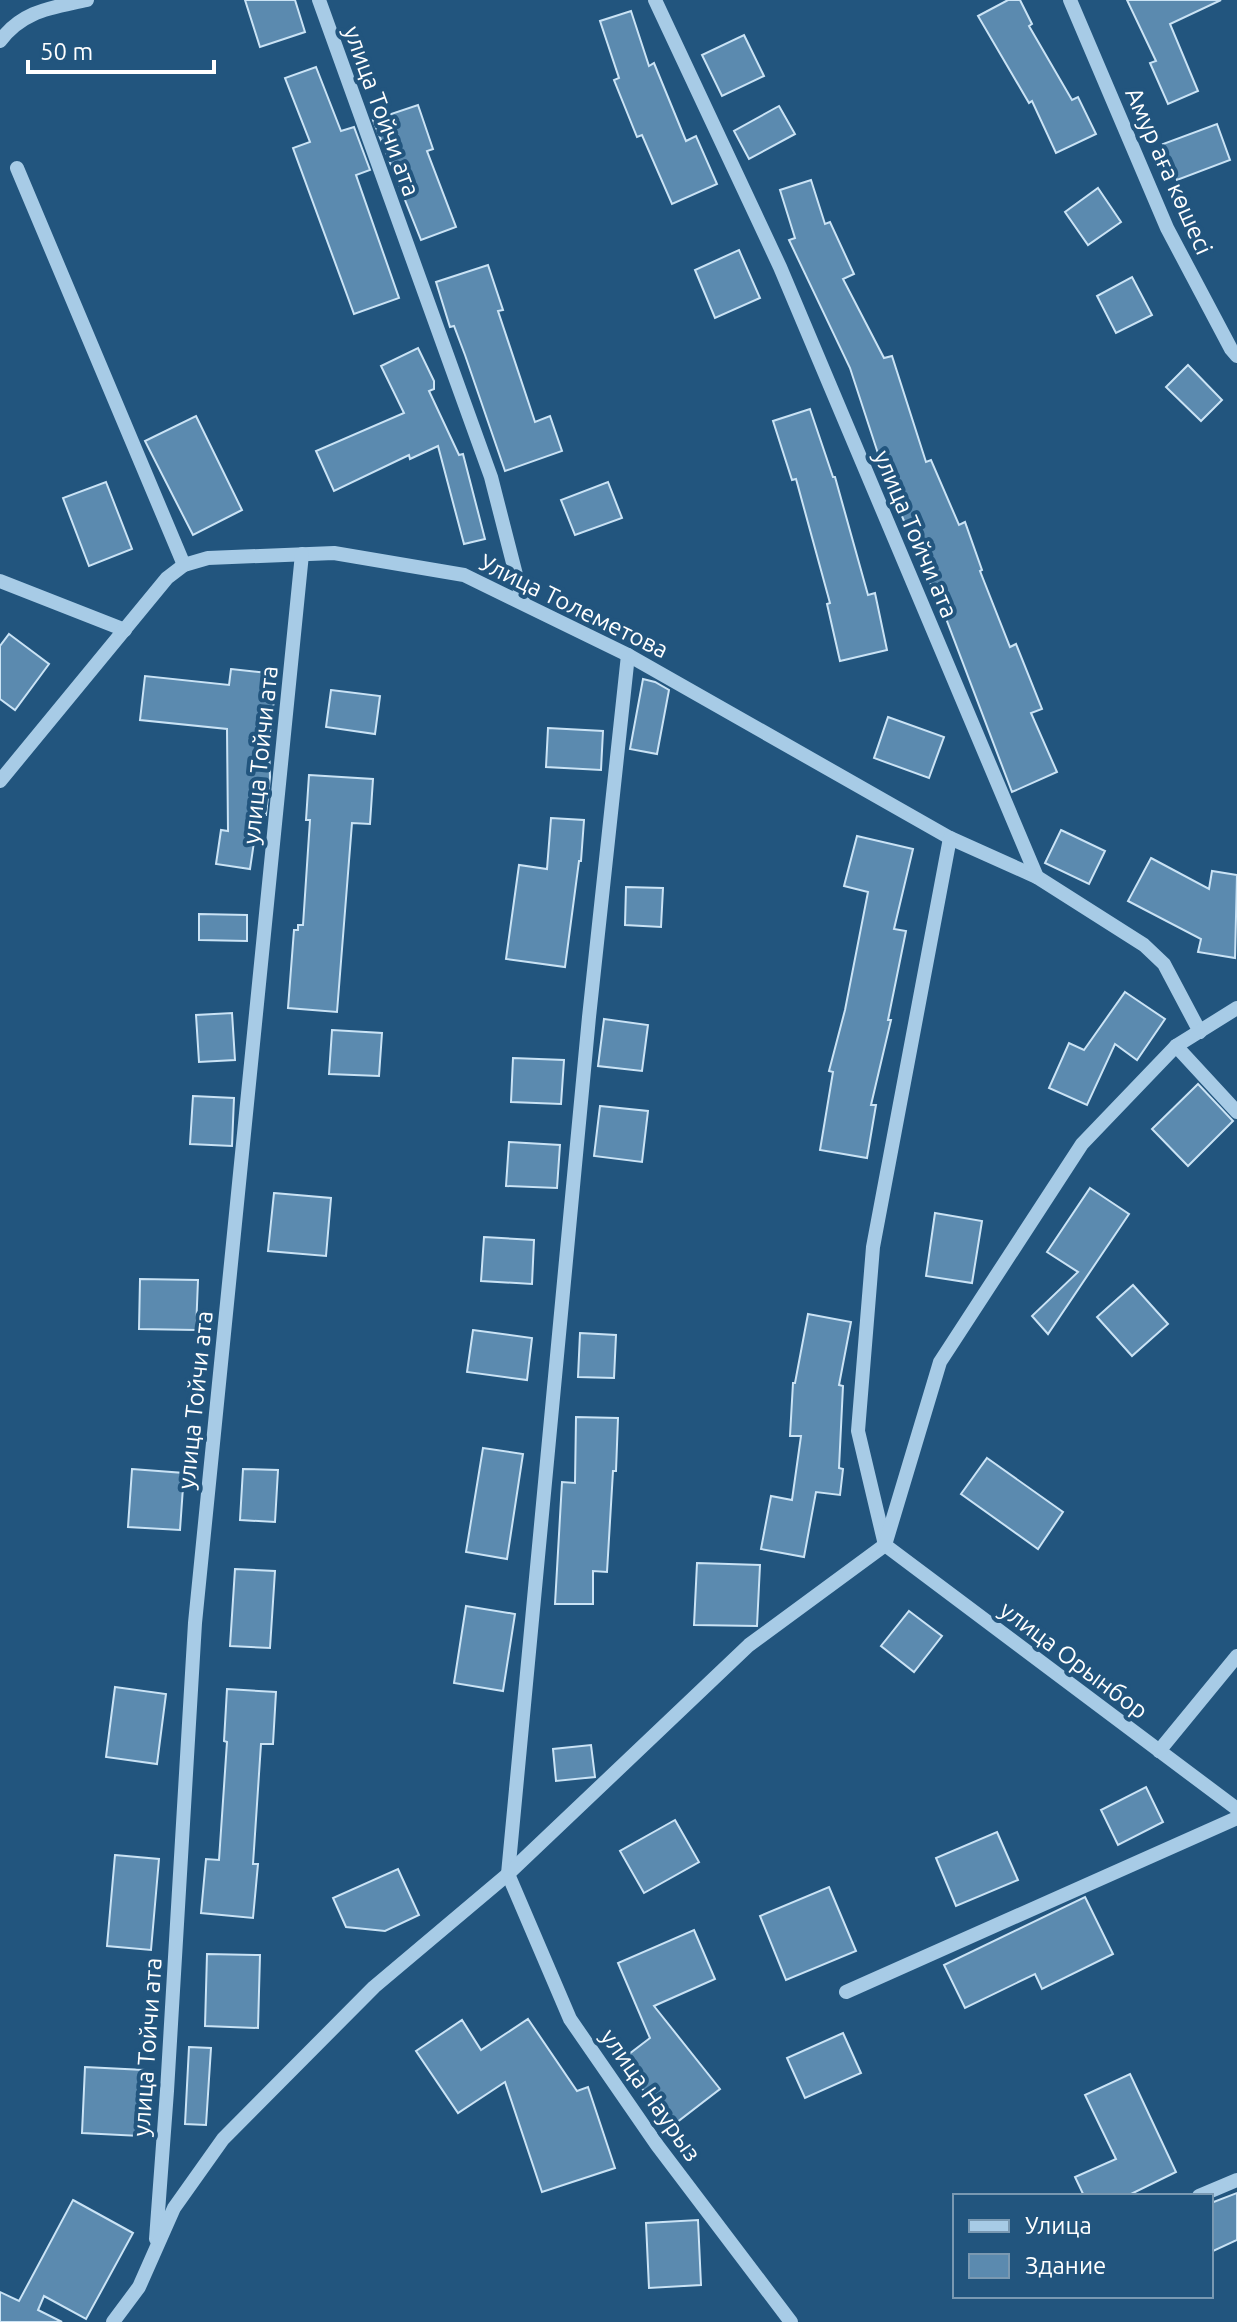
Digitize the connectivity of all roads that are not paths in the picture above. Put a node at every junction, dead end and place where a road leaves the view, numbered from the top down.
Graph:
1 (87, 0) edge
2 (319, 0) edge
3 (655, 0) edge
4 (1070, 0) edge
5 (0, 41) edge
6 (17, 168) dead end
7 (1237, 356) edge
8 (302, 554) junction
9 (184, 565) junction
10 (0, 581) edge
11 (523, 602) junction
12 (125, 630) junction
13 (628, 655) junction
14 (0, 781) edge
15 (950, 838) junction
16 (1037, 877) junction
17 (1237, 1008) edge
18 (1200, 1032) junction
19 (1176, 1046) junction
20 (1237, 1112) edge
21 (885, 1545) junction
22 (1237, 1656) edge
23 (1159, 1751) junction
24 (1237, 1809) edge
25 (1237, 1818) edge
26 (508, 1874) junction
27 (846, 1992) dead end
28 (1237, 2180) edge
29 (1204, 2194) edge
30 (155, 2251) junction
31 (113, 2322) edge
32 (791, 2322) edge

1 - 5 street
2 - 11 street, улица Тойчи ата
3 - 16 street, улица Тойчи ата
4 - 7 street, Амур аға көшесі
6 - 9 street
8 - 9 street, Улица Толеметова
8 - 11 street, Улица Толеметова
8 - 30 street, улица Тойчи ата
9 - 12 street
10 - 12 street
11 - 13 street, Улица Толеметова
12 - 14 street
13 - 15 street, Улица Толеметова
13 - 26 street
15 - 16 street, Улица Толеметова
15 - 21 street
16 - 18 street
17 - 18 street
18 - 19 street
19 - 20 street
19 - 21 street
21 - 23 street, улица Орынбор
21 - 26 street
22 - 23 street
23 - 24 street, улица Орынбор
25 - 27 street
26 - 30 street
26 - 32 street, улица Наурыз
28 - 29 street
30 - 31 street

